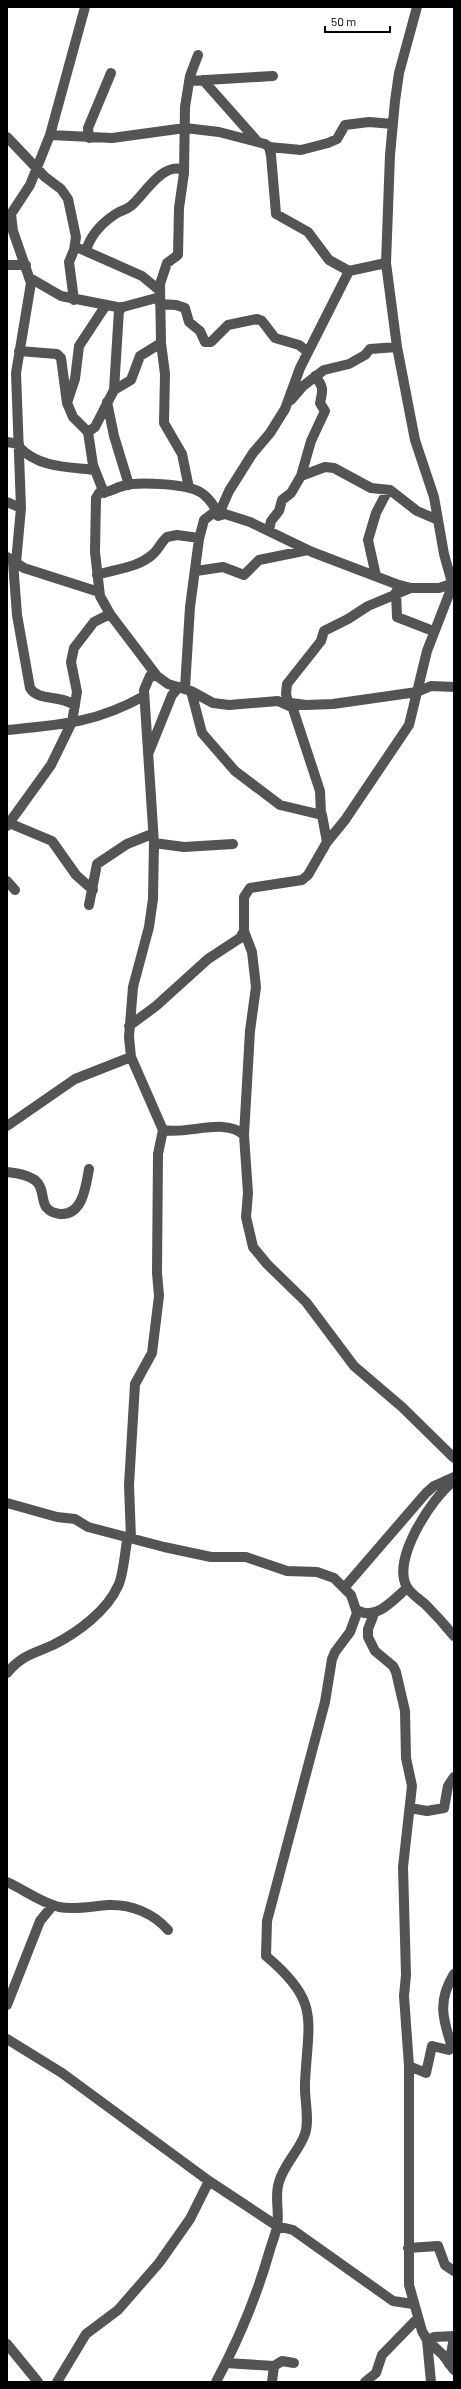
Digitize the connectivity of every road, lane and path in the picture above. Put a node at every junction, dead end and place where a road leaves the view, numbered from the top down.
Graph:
1 (84, 7) edge
2 (417, 7) edge
3 (198, 55) dead end
4 (111, 73) dead end
5 (273, 76) dead end
6 (203, 80) junction
7 (189, 81) junction
8 (393, 124) junction
9 (185, 128) junction
10 (50, 135) junction
11 (7, 137) edge
12 (89, 138) junction
13 (257, 141) junction
14 (269, 147) junction
15 (36, 168) junction
16 (184, 173) junction
17 (76, 246) junction
18 (86, 251) junction
19 (386, 263) junction
20 (7, 265) edge
21 (26, 265) junction
22 (349, 271) junction
23 (30, 278) junction
24 (160, 297) junction
25 (74, 300) junction
26 (106, 305) junction
27 (122, 308) junction
28 (161, 343) junction
29 (397, 347) junction
30 (19, 351) junction
31 (308, 352) junction
32 (315, 376) junction
33 (12, 386) edge
34 (114, 390) junction
35 (107, 402) junction
36 (67, 403) junction
37 (285, 409) junction
38 (88, 432) junction
39 (7, 442) edge
40 (19, 445) junction
41 (94, 470) junction
42 (301, 476) junction
43 (128, 485) junction
44 (189, 488) junction
45 (388, 490) junction
46 (104, 493) junction
47 (7, 502) edge
48 (21, 508) junction
49 (217, 513) junction
50 (438, 520) junction
51 (269, 530) junction
52 (199, 538) junction
53 (308, 550) junction
54 (12, 561) edge
55 (196, 571) junction
56 (97, 575) junction
57 (376, 576) junction
58 (15, 586) junction
59 (454, 586) edge
60 (411, 588) junction
61 (99, 592) junction
62 (396, 592) junction
63 (7, 594) edge
64 (110, 614) junction
65 (433, 631) junction
66 (157, 676) junction
67 (454, 686) edge
68 (185, 689) junction
69 (417, 692) junction
70 (144, 696) junction
71 (290, 705) junction
72 (76, 706) junction
73 (72, 722) junction
74 (7, 730) edge
75 (148, 754) junction
76 (321, 814) junction
77 (8, 824) edge
78 (153, 838) junction
79 (327, 842) junction
80 (233, 844) dead end
81 (7, 881) edge
82 (15, 890) dead end
83 (93, 890) junction
84 (89, 905) dead end
85 (244, 931) junction
86 (129, 1026) junction
87 (132, 1057) junction
88 (7, 1126) edge
89 (163, 1130) junction
90 (244, 1135) junction
91 (89, 1169) dead end
92 (7, 1172) edge
93 (454, 1458) edge
94 (454, 1477) edge
95 (454, 1481) edge
96 (7, 1503) edge
97 (131, 1538) junction
98 (344, 1588) junction
99 (407, 1588) junction
100 (357, 1613) junction
101 (374, 1614) junction
102 (454, 1636) edge
103 (7, 1674) edge
104 (454, 1777) edge
105 (410, 1808) junction
106 (7, 1882) edge
107 (53, 1905) junction
108 (168, 1930) dead end
109 (454, 1974) edge
110 (7, 2005) edge
111 (7, 2039) edge
112 (409, 2066) junction
113 (209, 2180) junction
114 (277, 2226) junction
115 (408, 2248) junction
116 (454, 2272) edge
117 (413, 2304) junction
118 (417, 2319) junction
119 (454, 2337) edge
120 (427, 2340) junction
121 (7, 2344) edge
122 (226, 2363) junction
123 (294, 2363) dead end
124 (274, 2366) junction
125 (452, 2367) edge
126 (38, 2382) edge
127 (57, 2382) edge
128 (216, 2382) edge
129 (272, 2382) edge
130 (365, 2382) edge
131 (431, 2382) edge

1 - 10 street
2 - 8 street
3 - 7 street
4 - 12 street
5 - 6 street
6 - 7 street
6 - 13 street
7 - 9 street
8 - 14 street
8 - 19 street
9 - 12 street
9 - 13 street
9 - 16 street
10 - 12 street
10 - 15 street
11 - 15 street
13 - 14 street
14 - 22 street
15 - 17 street
15 - 21 street
16 - 18 street
16 - 24 street
17 - 18 street
17 - 25 street
18 - 24 street
19 - 22 street
19 - 29 street
20 - 21 street
21 - 23 street
22 - 31 street
23 - 25 street
23 - 30 street
24 - 27 street
24 - 28 street
24 - 31 street
25 - 26 street
26 - 27 street
26 - 36 street
27 - 34 street
28 - 34 street
28 - 44 street
29 - 32 street
29 - 50 street
30 - 33 street
30 - 36 street
31 - 37 street
32 - 37 street
32 - 42 street
33 - 40 street
34 - 35 street
35 - 38 street
35 - 43 street
36 - 38 street
37 - 49 street
38 - 41 street
39 - 40 street
40 - 41 street
40 - 48 street
41 - 46 street
42 - 45 street
42 - 51 street
43 - 44 street
43 - 46 street
44 - 49 street
45 - 50 street
45 - 57 street
46 - 56 street
47 - 48 street
48 - 54 street
49 - 51 street
49 - 52 street
50 - 59 street
51 - 53 street
52 - 55 street
52 - 56 street
53 - 55 street
53 - 57 street
54 - 58 street
54 - 61 street
55 - 68 street
56 - 61 street
57 - 60 street
58 - 63 street
58 - 72 street
59 - 60 street
59 - 65 street
60 - 62 street
61 - 64 street
62 - 65 street
62 - 71 street
64 - 66 street
64 - 72 street
65 - 69 street
66 - 68 street
66 - 70 street
67 - 69 street
68 - 71 street
68 - 75 street
68 - 76 street
69 - 71 street
69 - 79 street
70 - 73 street
70 - 75 street
71 - 76 street
72 - 73 street
73 - 74 street
73 - 77 street
75 - 78 street
76 - 79 street
77 - 83 street
78 - 80 street
78 - 83 street
78 - 86 street
79 - 85 street
81 - 82 street
83 - 84 street
85 - 86 street
85 - 90 street
86 - 87 street
87 - 88 street
87 - 89 street
89 - 90 street
89 - 97 street
90 - 93 street
91 - 92 street
94 - 98 street
95 - 99 street
96 - 97 street
97 - 98 street
97 - 103 street
98 - 100 street
99 - 101 street
99 - 102 street
100 - 101 street
100 - 114 street
101 - 105 street
104 - 105 street
105 - 112 street
106 - 107 street
107 - 108 street
107 - 110 street
109 - 112 street
111 - 113 street
112 - 115 street
113 - 114 street
113 - 127 street
114 - 117 street
114 - 122 street
115 - 116 street
115 - 117 street
117 - 118 street
118 - 120 street
118 - 130 street
119 - 120 street
119 - 125 street
120 - 125 street
120 - 131 street
121 - 126 street
122 - 124 street
122 - 128 street
123 - 124 street
124 - 129 street

